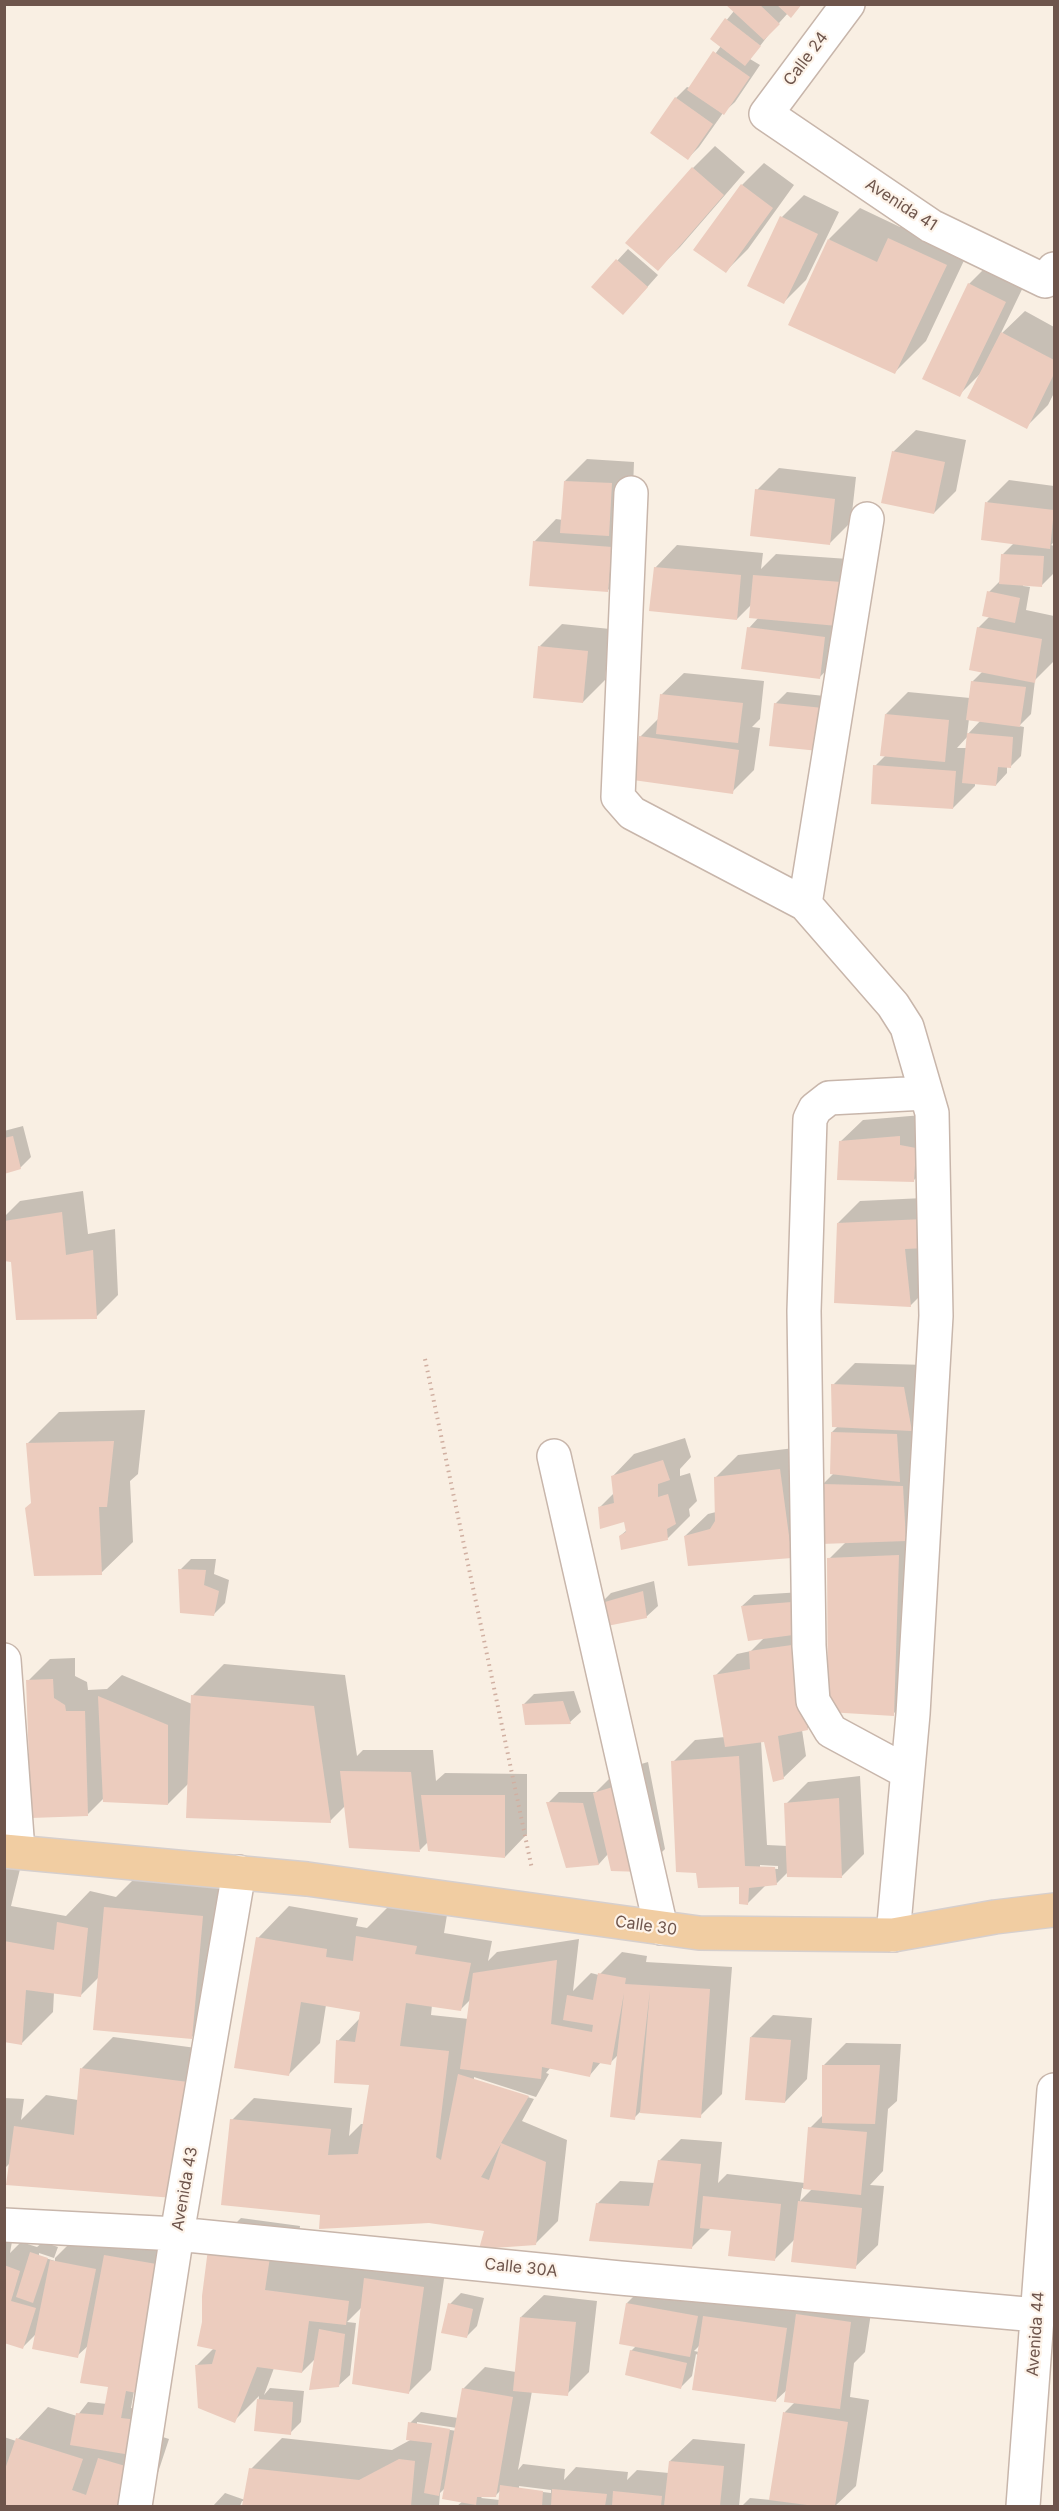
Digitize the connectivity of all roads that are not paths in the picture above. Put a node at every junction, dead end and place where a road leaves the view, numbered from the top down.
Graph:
1 (848, 4) edge
2 (766, 114) joint
3 (1050, 275) edge
4 (631, 493) dead end
5 (867, 519) dead end
6 (805, 904) junction
7 (926, 1093) junction
8 (554, 1456) dead end
9 (4, 1660) edge
10 (907, 1772) junction
11 (11, 1851) edge
12 (239, 1872) junction
13 (1054, 1910) edge
14 (662, 1928) junction
15 (893, 1935) junction
16 (1054, 2090) edge
17 (1050, 2199) edge
18 (4, 2225) edge
19 (177, 2234) junction
20 (1037, 2315) junction
21 (135, 2506) edge
22 (1023, 2506) edge

1 - 2 street, Calle 24
2 - 3 street, Avenida 41
4 - 6 street
5 - 6 street
6 - 7 street
7 - 10 street
7 - 10 street
8 - 14 street
9 - 11 street
10 - 15 street
11 - 12 main road, Calle 30
12 - 14 main road, Calle 30
12 - 19 street, Avenida 43
13 - 15 main road, Calle 30
14 - 15 main road, Calle 30
16 - 17 street, Avenida 44
17 - 20 street, Avenida 44
18 - 19 street, Calle 30A
19 - 20 street, Calle 30A
19 - 21 street, Avenida 43
20 - 22 street, Avenida 44

